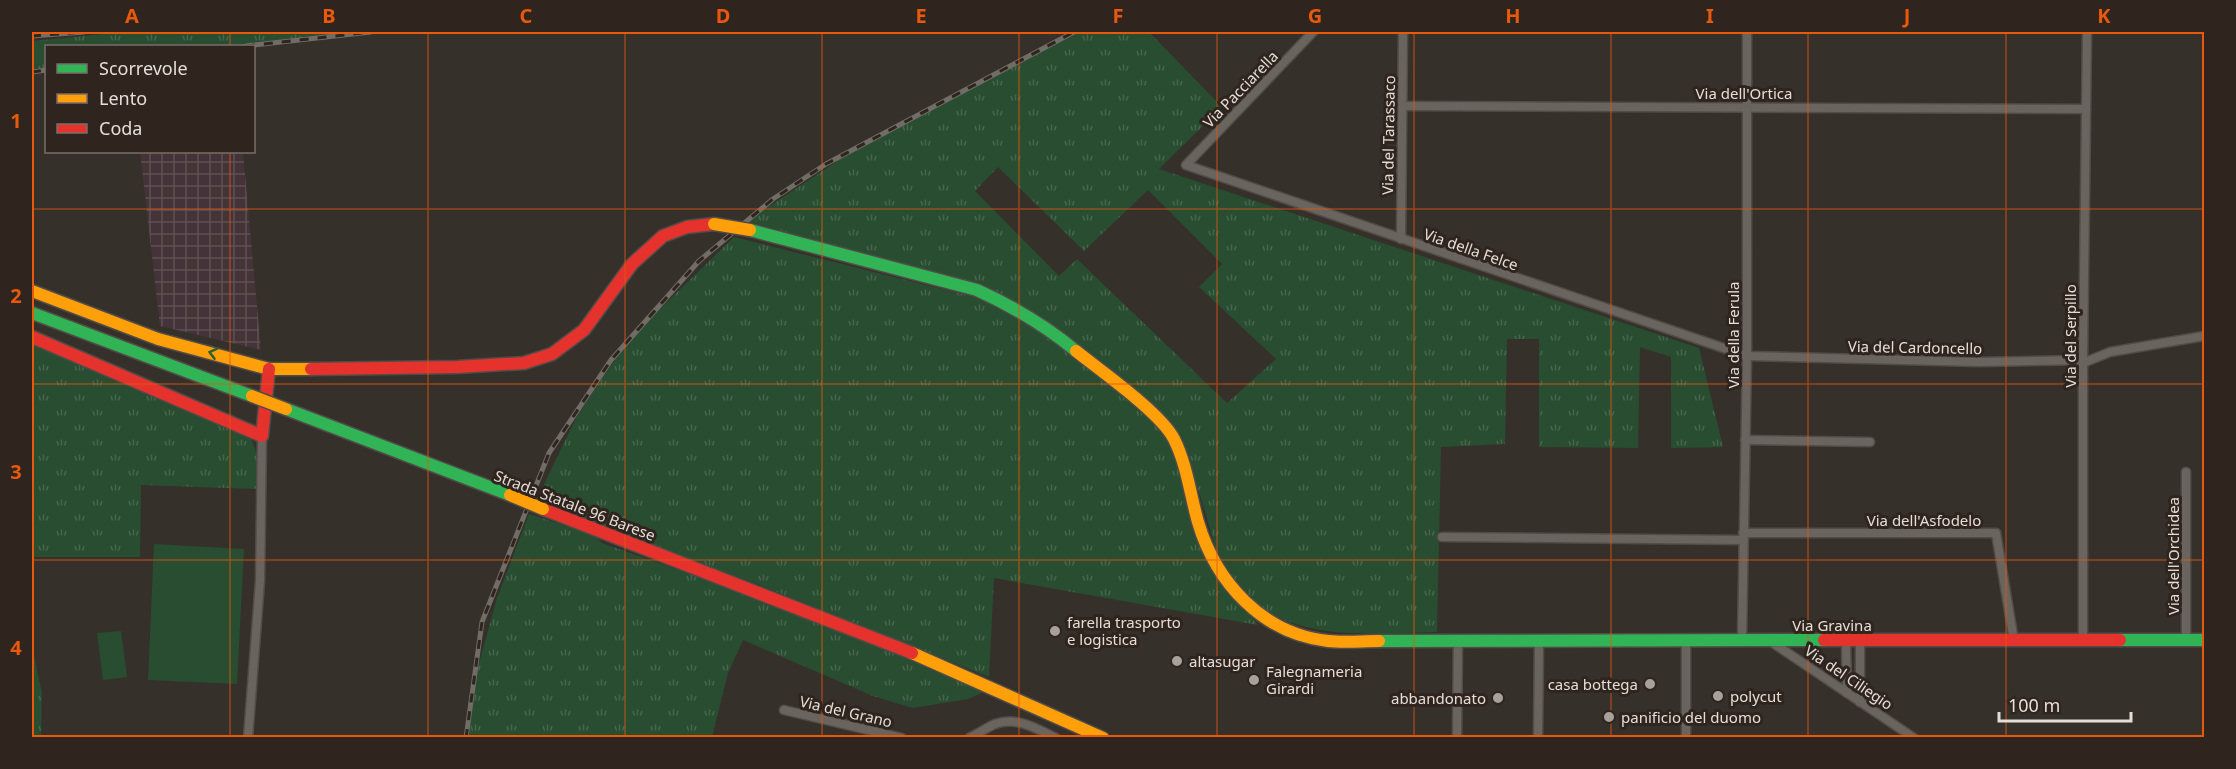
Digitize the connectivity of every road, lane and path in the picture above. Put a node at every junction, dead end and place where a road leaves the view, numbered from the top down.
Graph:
1 (1313, 32) edge
2 (1403, 32) edge
3 (1747, 32) edge
4 (2087, 32) edge
5 (1403, 106) junction
6 (1746, 106) junction
7 (2086, 109) junction
8 (1186, 165) joint
9 (1401, 239) junction
10 (32, 291) edge
11 (32, 313) edge
12 (2205, 336) edge
13 (32, 338) edge
14 (1747, 356) junction
15 (2083, 362) junction
16 (269, 369) junction
17 (262, 436) junction
18 (1745, 440) junction
19 (1870, 442) dead end
20 (2186, 472) dead end
21 (1743, 536) junction
22 (1442, 537) dead end
23 (1458, 639) junction
24 (1686, 639) junction
25 (1742, 639) junction
26 (1768, 639) junction
27 (1539, 640) junction
28 (1846, 640) junction
29 (1860, 640) junction
30 (2014, 640) junction
31 (2186, 640) junction
32 (2205, 640) edge
33 (2083, 641) junction
34 (1846, 693) junction
35 (1860, 702) junction
36 (784, 710) dead end
37 (248, 738) edge
38 (902, 738) edge
39 (969, 738) edge
40 (1056, 738) edge
41 (1103, 738) edge
42 (1457, 738) edge
43 (1538, 738) edge
44 (1686, 738) edge
45 (1914, 738) edge

1 - 8 street, Via Pacciarella
2 - 5 street, Via del Tarassaco
3 - 6 street, Via della Ferula
4 - 7 street, Via del Serpillo
5 - 6 street, Via dell'Ortica
5 - 9 street, Via del Tarassaco
6 - 7 street, Via dell'Ortica
6 - 14 street, Via della Ferula
7 - 15 street, Via del Serpillo
8 - 9 street, Via della Felce
9 - 14 street, Via della Felce
16 -> 10 main road, Via Gravina
11 - 41 main road, Strada Statale 96 Barese, bridge
12 - 15 street
13 - 17 main road
14 - 15 street, Via del Cardoncello
14 - 18 street, Via della Ferula
15 - 33 street, Via del Serpillo
16 - 17 main road
16 - 23 main road, Via Gravina, bridge
17 - 37 street
18 - 19 street
18 - 21 street, Via della Ferula
20 - 31 street, Via dell'Orchidea
21 - 22 street, Via dell'Asfodelo
21 - 25 street, Via della Ferula
21 - 30 street, Via dell'Asfodelo
23 - 27 main road, Via Gravina
23 - 42 street
24 - 25 main road, Via Gravina
24 - 27 main road, Via Gravina
24 - 44 street
25 - 26 main road, Via Gravina
26 - 28 main road, Via Gravina
26 - 34 street, Via del Ciliegio
27 - 43 street
28 - 29 main road, Via Gravina
28 - 34 street
29 - 30 main road, Via Gravina
29 - 35 street
30 - 33 main road, Via Gravina
31 - 32 main road, Via Gravina
31 - 33 main road, Via Gravina
34 - 35 street, Via del Ciliegio
35 - 45 street, Via del Ciliegio
36 - 38 street, Via del Grano
39 - 40 street

